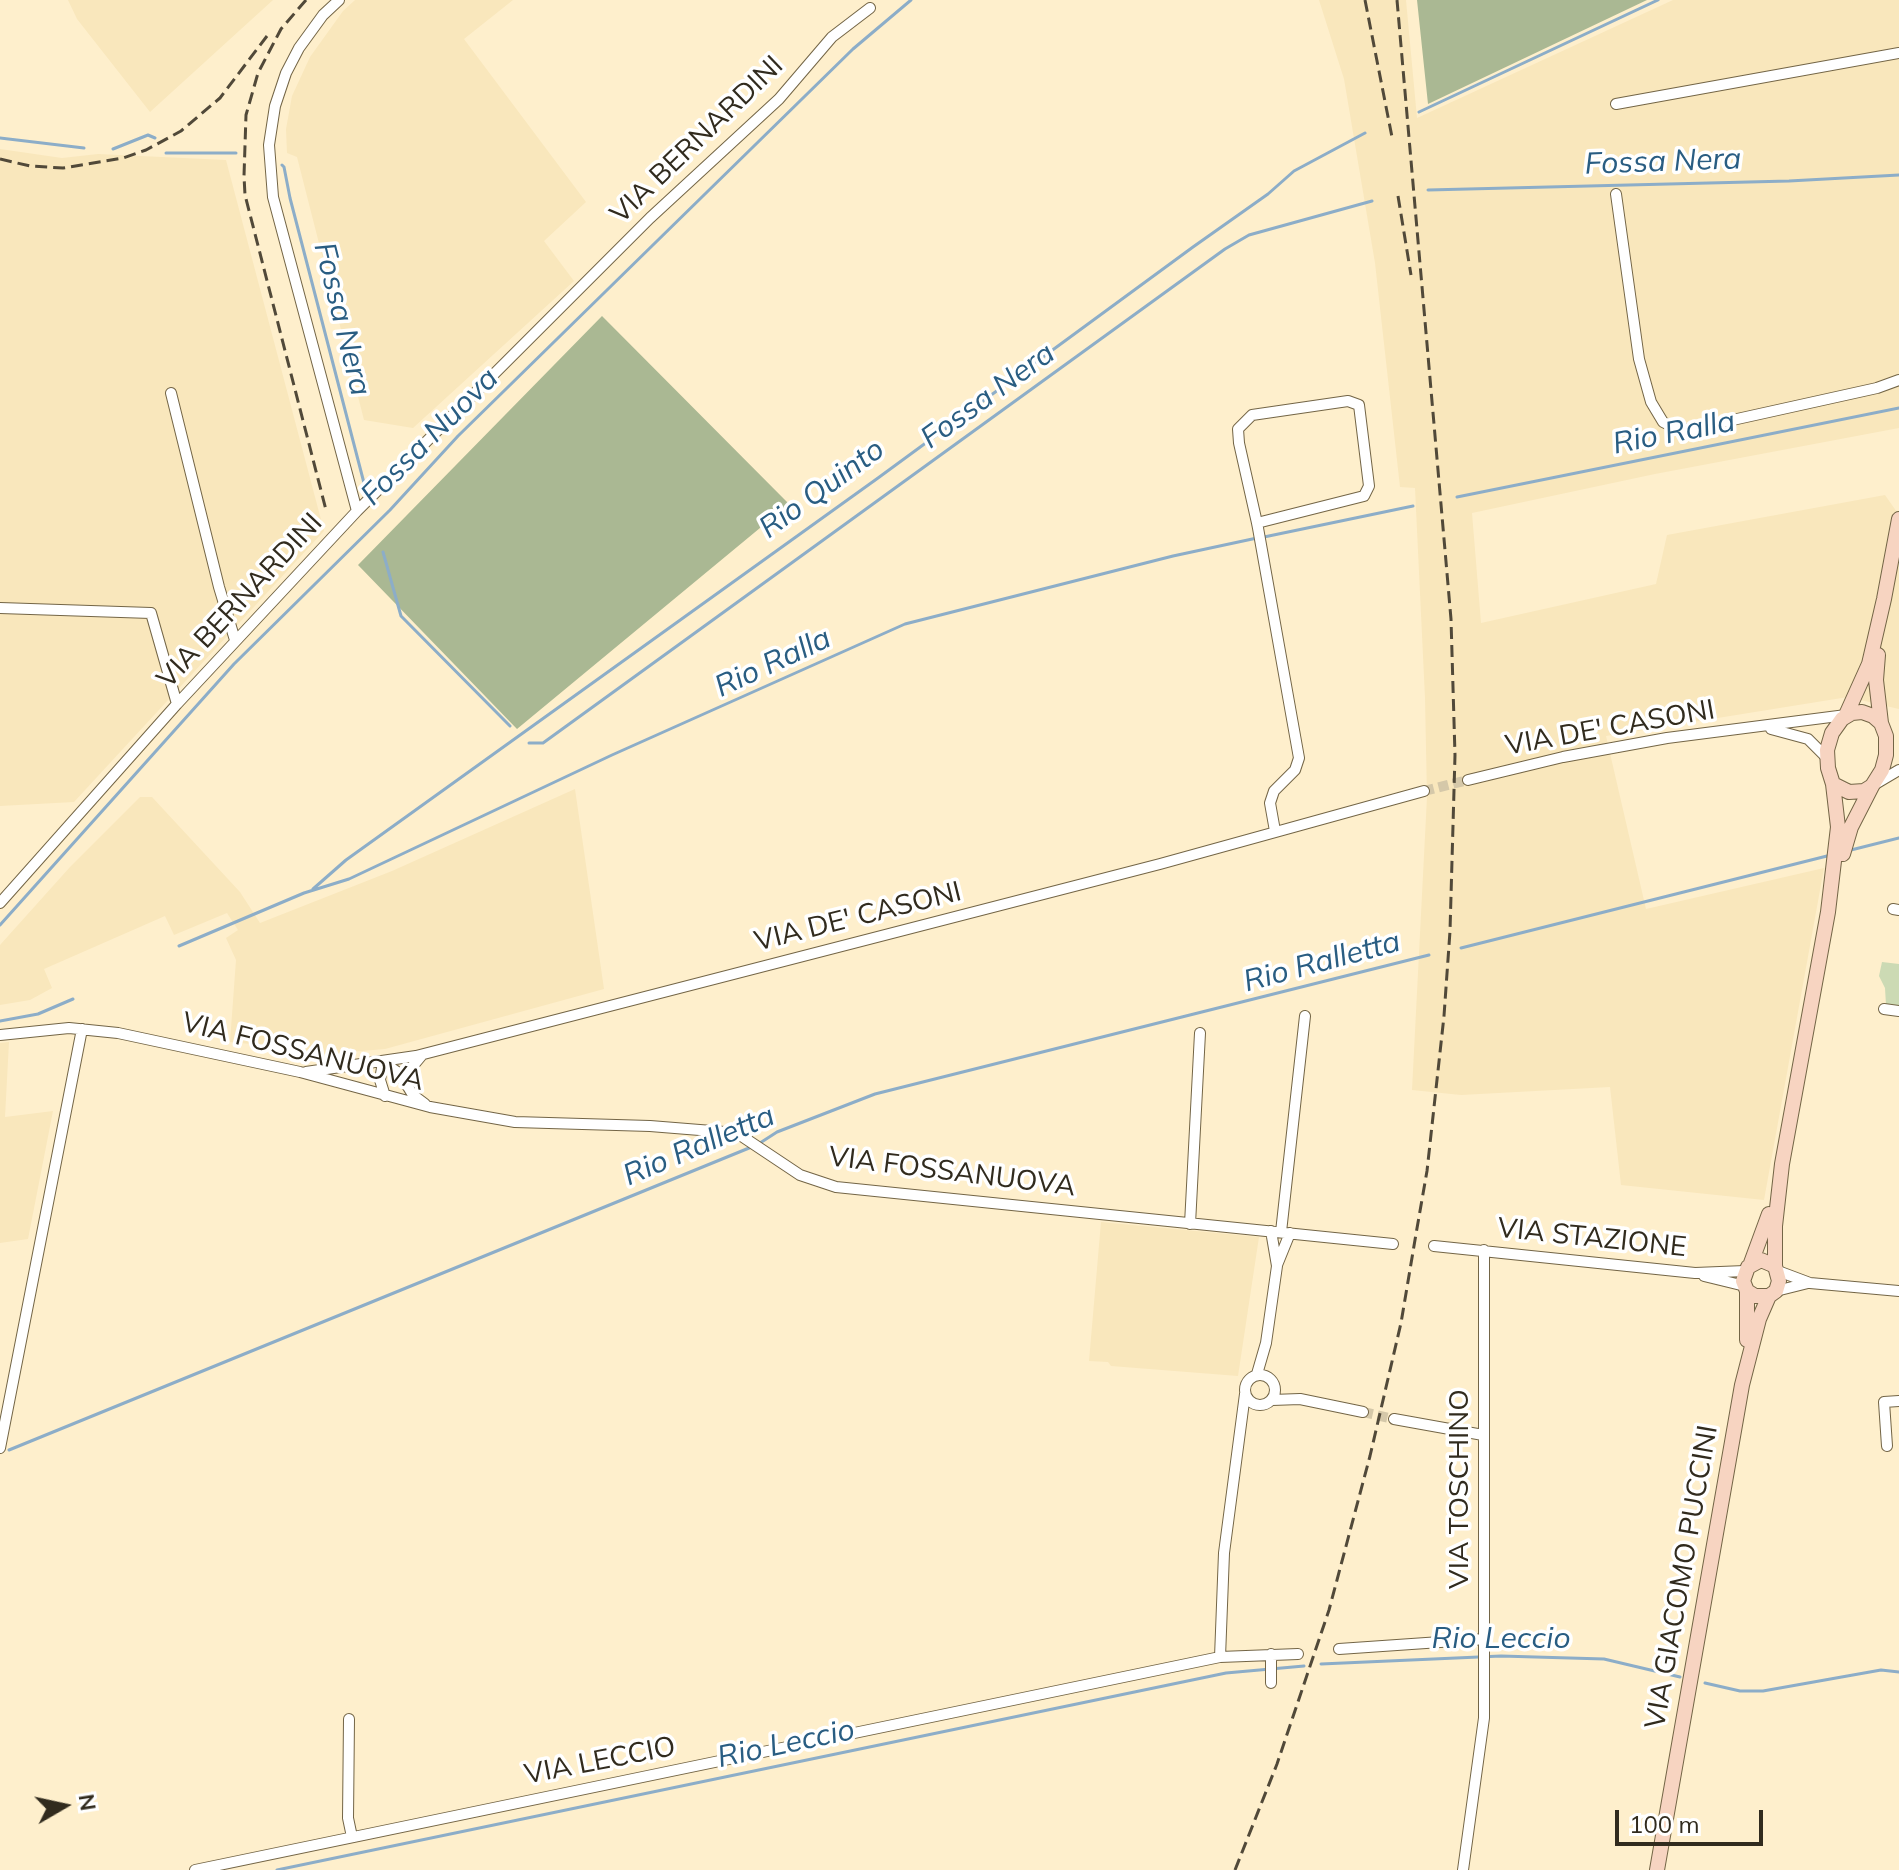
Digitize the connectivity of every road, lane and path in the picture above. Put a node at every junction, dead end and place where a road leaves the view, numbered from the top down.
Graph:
1 (339, 0) edge
2 (870, 8) dead end
3 (1899, 53) edge
4 (1616, 104) dead end
5 (1616, 194) dead end
6 (1899, 380) edge
7 (171, 393) dead end
8 (357, 511) junction
9 (1899, 519) edge
10 (1258, 525) junction
11 (1884, 599) junction
12 (0, 608) edge
13 (235, 640) junction
14 (177, 704) junction
15 (1846, 715) junction
16 (1882, 725) junction
17 (1761, 727) junction
18 (1899, 741) edge
19 (1826, 757) junction
20 (1899, 770) edge
21 (1468, 780) tunnel mouth
22 (1833, 784) junction
23 (1872, 786) junction
24 (1424, 791) tunnel mouth
25 (1275, 831) junction
26 (0, 903) edge
27 (1828, 912) junction
28 (1884, 1009) dead end
29 (1899, 1011) edge
30 (1305, 1016) dead end
31 (82, 1029) junction
32 (1200, 1033) dead end
33 (0, 1035) edge
34 (422, 1055) junction
35 (383, 1062) junction
36 (300, 1072) junction
37 (405, 1082) junction
38 (385, 1096) junction
39 (430, 1107) junction
40 (1782, 1164) junction
41 (1190, 1224) junction
42 (1280, 1232) junction
43 (1393, 1244) dead end
44 (1434, 1246) dead end
45 (1484, 1250) junction
46 (1277, 1267) junction
47 (1776, 1269) junction
48 (1747, 1278) junction
49 (1810, 1283) junction
50 (1899, 1291) edge
51 (1772, 1293) junction
52 (1266, 1343) junction
53 (1257, 1374) junction
54 (1272, 1380) junction
55 (1742, 1385) junction
56 (1245, 1394) junction
57 (1300, 1399) junction
58 (1272, 1400) junction
59 (1899, 1401) edge
60 (1256, 1405) junction
61 (1363, 1412) tunnel mouth
62 (1394, 1419) tunnel mouth
63 (1242, 1431) junction
64 (1483, 1435) junction
65 (1887, 1446) dead end
66 (0, 1448) edge
67 (1484, 1639) junction
68 (1339, 1649) dead end
69 (1271, 1654) junction
70 (1298, 1654) dead end
71 (1220, 1657) junction
72 (1271, 1679) dead end
73 (349, 1719) dead end
74 (352, 1837) junction
75 (195, 1870) edge
76 (1463, 1870) edge
77 (1657, 1870) edge

1 - 8 street
2 - 8 street, VIA BERNARDINI
3 - 4 street
5 - 6 street
7 - 13 street
8 - 13 street, VIA BERNARDINI
9 - 11 main road
10 - 10 street
10 - 25 street
11 - 15 main road
11 - 16 main road
12 - 14 street
13 - 14 street, VIA BERNARDINI
14 - 26 street, VIA BERNARDINI
15 - 16 main road
15 - 17 street, VIA DE' CASONI
15 - 19 main road
16 - 18 street
16 - 23 main road
17 - 19 street, VIA DE' CASONI
17 - 21 street, VIA DE' CASONI
19 - 22 main road
20 - 23 street
22 - 23 main road
22 - 27 main road
23 - 27 main road
24 - 25 street, VIA DE' CASONI
25 - 34 street, VIA DE' CASONI
27 - 40 main road
28 - 29 street
30 - 42 street
31 - 33 street, VIA FOSSANUOVA
31 - 36 street, VIA FOSSANUOVA
31 - 66 street
32 - 41 street
34 - 35 street, VIA DE' CASONI
34 - 37 street
35 - 36 street, VIA DE' CASONI
35 - 37 street
35 - 38 street
36 - 38 street, VIA FOSSANUOVA
37 - 39 street
38 - 39 street, VIA FOSSANUOVA
39 - 41 street, VIA FOSSANUOVA
40 - 47 main road
40 - 48 main road
41 - 42 street, VIA FOSSANUOVA
42 - 43 street, VIA FOSSANUOVA
42 - 46 street
42 - 46 street
44 - 45 street, VIA STAZIONE
45 - 48 street, VIA STAZIONE
45 - 64 street, VIA TOSCHINO
46 - 52 street
47 - 48 main road
47 - 49 street
47 - 51 main road
48 - 51 main road
48 - 55 main road
49 - 50 street
49 - 51 street
51 - 55 main road, VIA GIACOMO PUCCINI
52 - 53 street
52 - 54 street
53 - 54 street
53 - 56 street
54 - 57 street
54 - 58 street
55 - 77 main road, VIA GIACOMO PUCCINI
56 - 60 street
56 - 63 street
57 - 58 street
57 - 61 street
58 - 60 street
59 - 65 street
60 - 63 street
62 - 64 street
63 - 71 street
64 - 67 street, VIA TOSCHINO
67 - 68 street
67 - 76 street, VIA TOSCHINO
69 - 70 street, VIA LECCIO
69 - 71 street, VIA LECCIO
69 - 72 street
71 - 74 street, VIA LECCIO
73 - 74 street
74 - 75 street, VIA LECCIO

